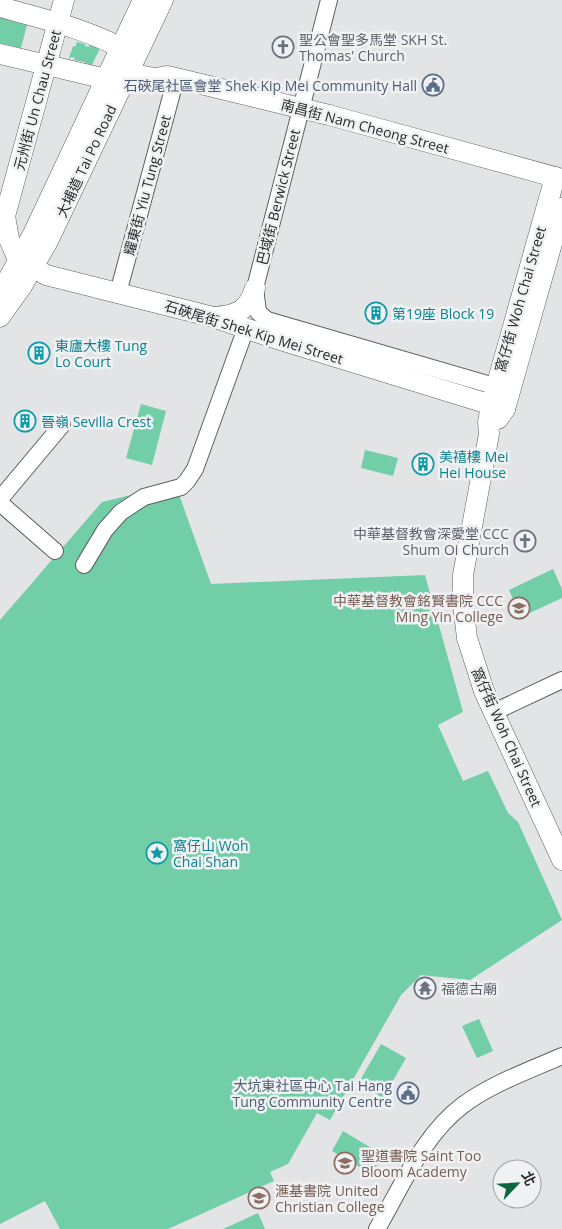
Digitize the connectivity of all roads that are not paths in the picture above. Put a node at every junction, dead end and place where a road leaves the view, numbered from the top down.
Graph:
1 (64, 0) edge
2 (143, 0) edge
3 (163, 0) edge
4 (329, 0) edge
5 (0, 7) edge
6 (58, 24) junction
7 (0, 54) edge
8 (128, 59) junction
9 (46, 66) junction
10 (172, 77) junction
11 (106, 79) junction
12 (300, 109) junction
13 (560, 175) edge
14 (562, 208) edge
15 (2, 222) edge
16 (27, 263) junction
17 (255, 288) junction
18 (118, 293) junction
19 (0, 294) edge
20 (0, 317) edge
21 (213, 317) junction
22 (279, 323) joint
23 (246, 328) junction
24 (500, 398) junction
25 (62, 425) dead end
26 (0, 501) edge
27 (55, 551) dead end
28 (84, 565) dead end
29 (562, 680) edge
30 (494, 712) junction
31 (562, 860) edge
32 (562, 1056) edge
33 (377, 1229) edge

1 - 6 main road, 元州街 Un Chau Street
2 - 8 main road, 大埔道 Tai Po Road
3 - 8 main road, 大埔道 Tai Po Road
4 - 12 street, 巴域街 Berwick Street
5 - 6 main road, 南昌街 Nam Cheong Street
6 - 8 main road, 南昌街 Nam Cheong Street
6 - 9 main road, 元州街 Un Chau Street
7 - 9 main road
8 - 10 main road, 南昌街 Nam Cheong Street
8 - 11 main road, 大埔道 Tai Po Road
8 - 16 main road, 大埔道 Tai Po Road
9 - 11 main road
9 - 15 main road, 元州街 Un Chau Street
10 - 12 main road, 南昌街 Nam Cheong Street
10 - 18 street, 耀東街 Yiu Tung Street
11 - 16 main road, 大埔道 Tai Po Road
12 - 13 main road, 南昌街 Nam Cheong Street
12 - 17 street, 巴域街 Berwick Street
13 - 24 main road, 窩仔街 Woh Chai Street
14 - 24 main road, 窩仔街 Woh Chai Street
15 - 16 main road
16 - 18 main road, 石硤尾街 Shek Kip Mei Street
16 - 19 main road, 大埔道 Tai Po Road
16 - 20 main road, 大埔道 Tai Po Road
17 - 21 main road
17 - 22 street, 巴域街 Berwick Street
18 - 21 main road, 石硤尾街 Shek Kip Mei Street
21 - 23 main road, 石硤尾街 Shek Kip Mei Street
22 - 24 street, 石硤尾街 Shek Kip Mei Street
23 - 24 main road, 石硤尾街 Shek Kip Mei Street
23 - 28 street
24 - 30 main road, 窩仔街 Woh Chai Street
25 - 26 street
26 - 27 street
29 - 30 street
30 - 31 main road, 窩仔街 Woh Chai Street
32 - 33 street

